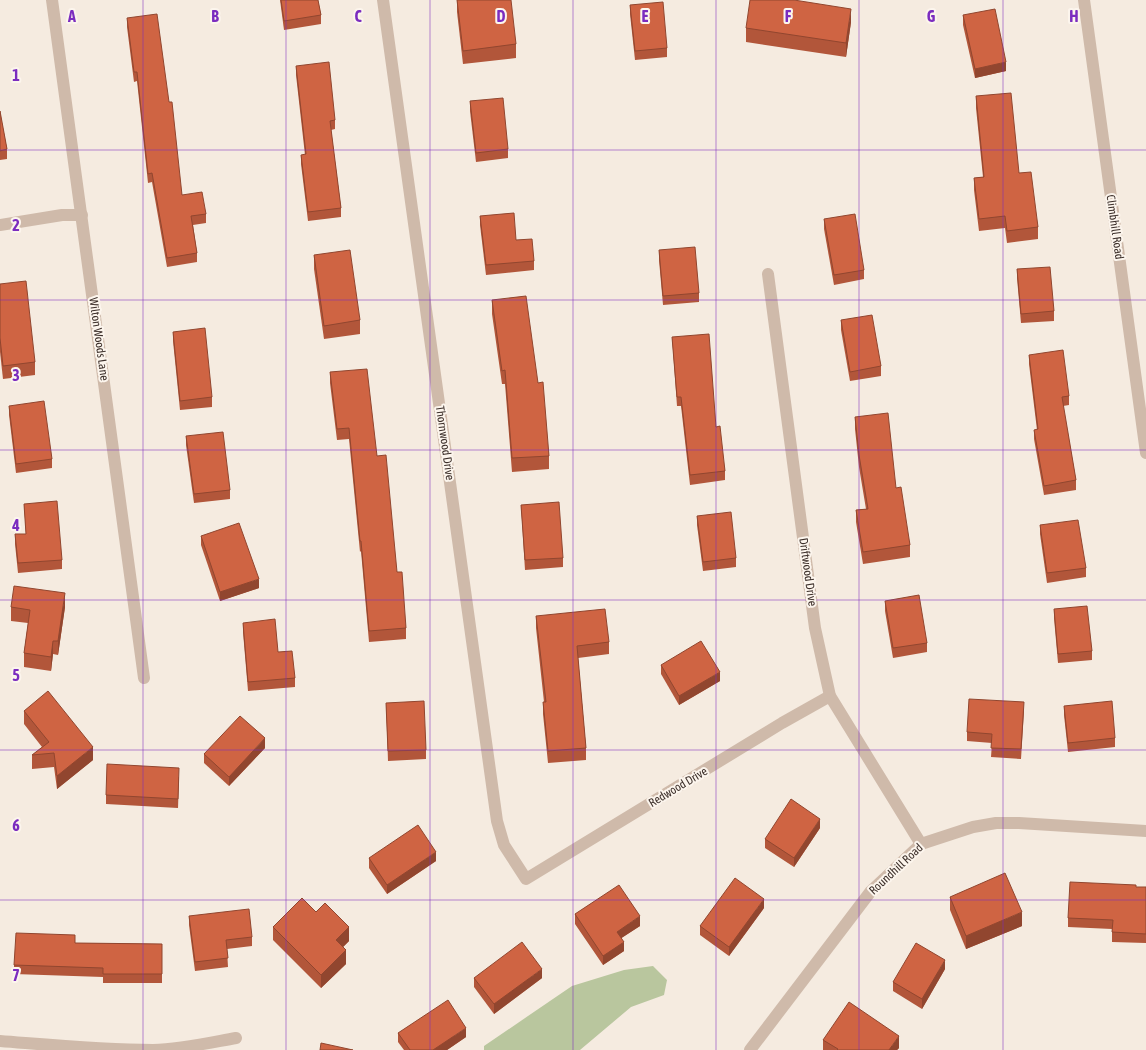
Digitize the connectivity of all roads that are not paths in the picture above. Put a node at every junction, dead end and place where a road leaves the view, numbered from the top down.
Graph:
1 (52, 0) edge
2 (384, 0) edge
3 (1084, 0) edge
4 (82, 215) junction
5 (0, 225) edge
6 (768, 274) dead end
7 (1146, 453) edge
8 (144, 678) dead end
9 (830, 696) junction
10 (1146, 831) edge
11 (921, 844) junction
12 (526, 879) joint
13 (236, 1038) dead end
14 (0, 1041) edge
15 (750, 1050) edge

1 - 4 street, Wilton Woods Lane
2 - 12 street, Thornwood Drive
3 - 7 street, Climbhill Road
4 - 5 street
4 - 8 street, Wilton Woods Lane
6 - 9 street, Driftwood Drive
9 - 11 street, Driftwood Drive
9 - 12 street, Redwood Drive
10 - 11 street, Roundhill Road
11 - 15 street, Roundhill Road
13 - 14 street

